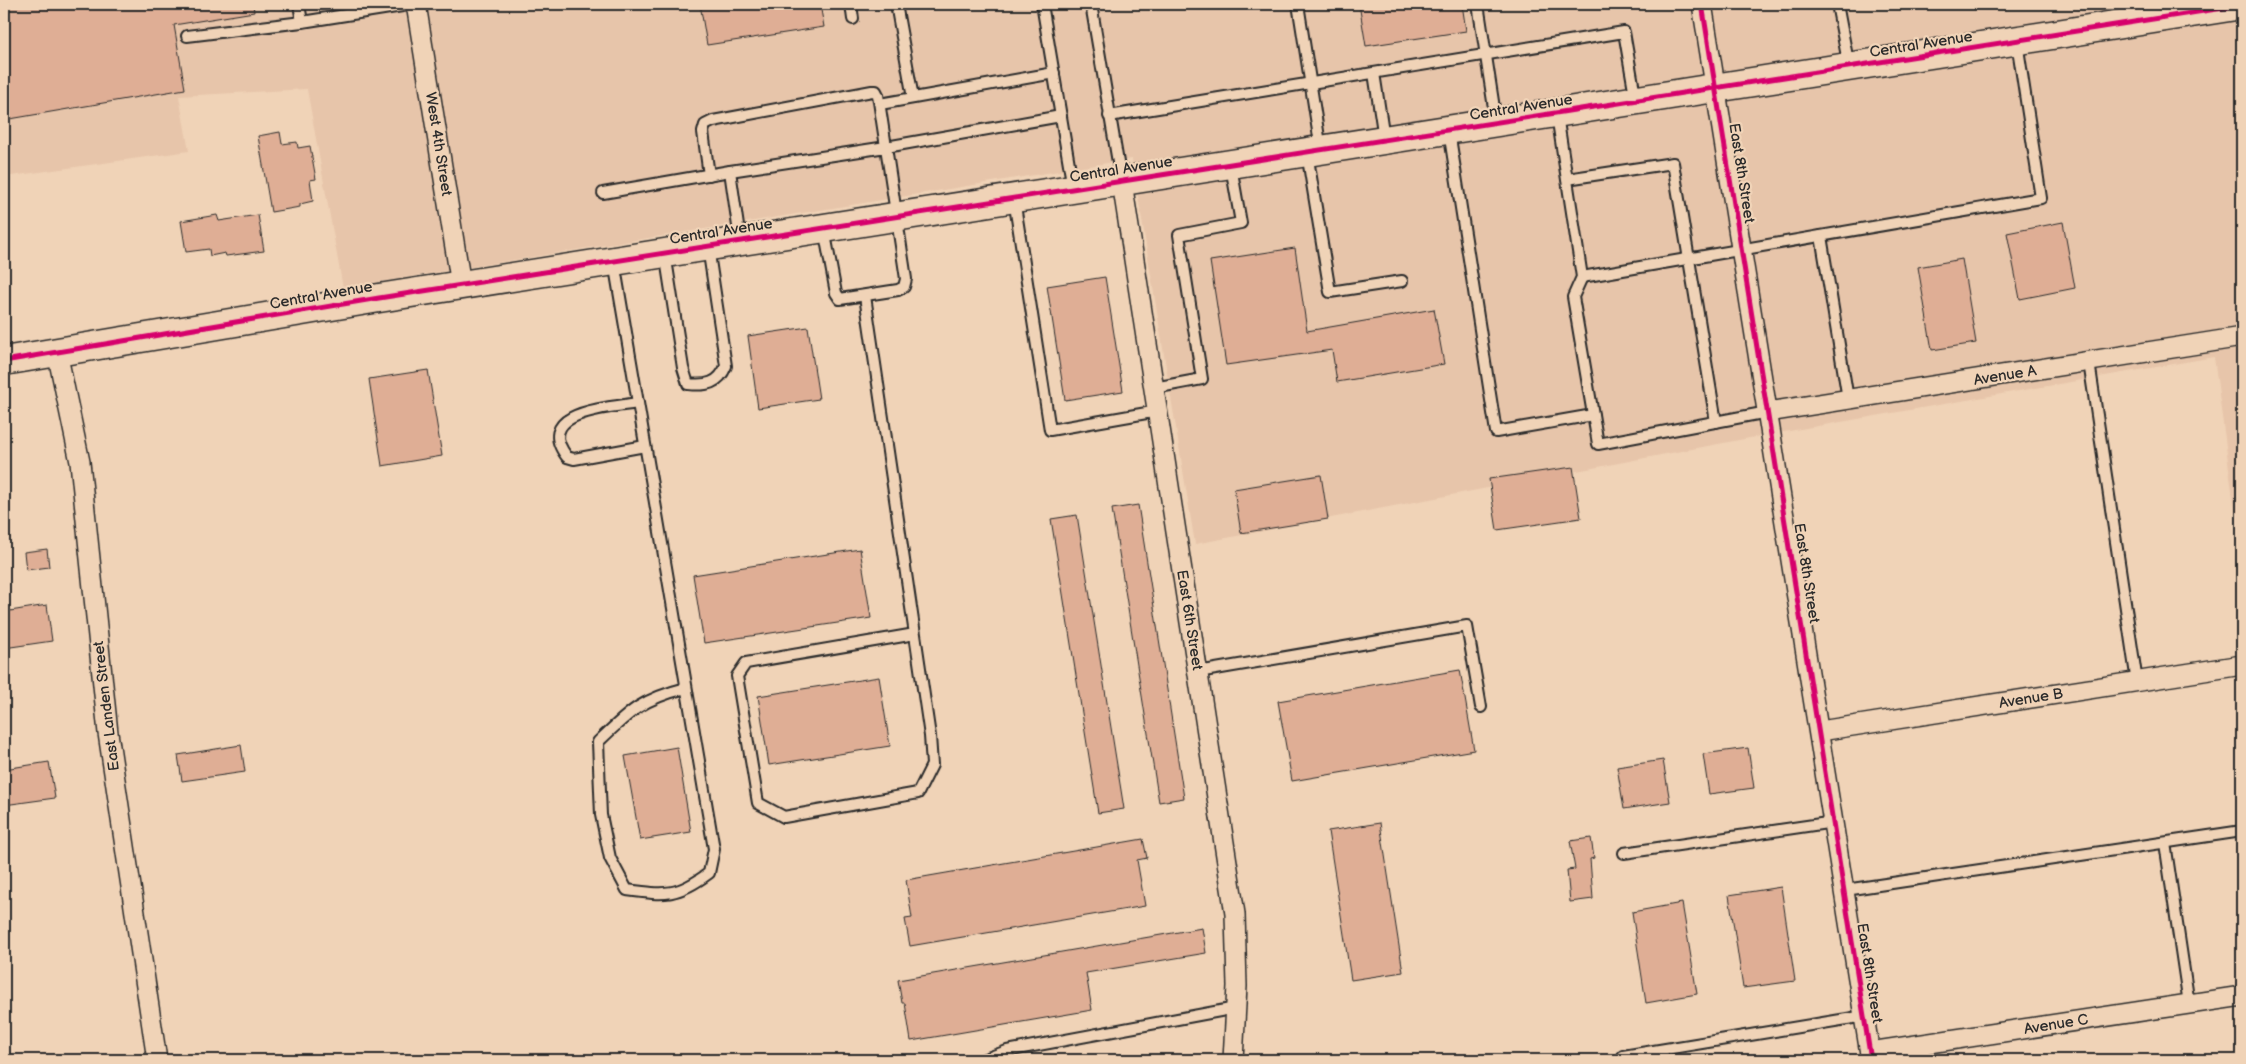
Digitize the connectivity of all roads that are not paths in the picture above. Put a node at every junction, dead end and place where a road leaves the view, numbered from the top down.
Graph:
1 (299, 4) edge
2 (416, 4) edge
3 (851, 4) edge
4 (896, 4) edge
5 (1042, 4) edge
6 (1091, 4) edge
7 (1298, 4) edge
8 (1478, 4) edge
9 (1702, 4) edge
10 (1837, 4) edge
11 (2242, 5) edge
12 (853, 19) dead end
13 (302, 22) junction
14 (186, 36) dead end
15 (2017, 41) junction
16 (1486, 54) junction
17 (1849, 68) junction
18 (1054, 73) junction
19 (1374, 73) junction
20 (1310, 83) junction
21 (1716, 89) junction
22 (913, 98) junction
23 (1636, 102) junction
24 (880, 104) junction
25 (1556, 114) junction
26 (1061, 116) junction
27 (1109, 116) junction
28 (1496, 124) junction
29 (1448, 131) junction
30 (1384, 141) junction
31 (886, 147) junction
32 (1314, 152) junction
33 (1231, 165) junction
34 (730, 171) junction
35 (709, 175) junction
36 (1567, 179) junction
37 (1122, 182) junction
38 (1073, 189) junction
39 (603, 193) dead end
40 (1014, 198) junction
41 (897, 216) junction
42 (824, 228) junction
43 (1821, 236) junction
44 (740, 241) junction
45 (707, 246) junction
46 (1742, 250) junction
47 (665, 253) junction
48 (1689, 259) junction
49 (614, 261) junction
50 (1582, 277) junction
51 (1402, 281) dead end
52 (461, 285) junction
53 (865, 296) junction
54 (2242, 337) edge
55 (57, 352) junction
56 (4, 361) edge
57 (2089, 362) junction
58 (1154, 388) junction
59 (1848, 400) junction
60 (638, 403) junction
61 (1158, 411) junction
62 (1768, 412) junction
63 (1593, 415) junction
64 (1716, 422) junction
65 (645, 446) junction
66 (915, 634) junction
67 (2242, 665) edge
68 (1198, 672) junction
69 (2137, 682) junction
70 (686, 688) junction
71 (1481, 707) dead end
72 (1820, 731) junction
73 (1834, 822) junction
74 (2242, 831) edge
75 (2165, 843) junction
76 (1624, 853) dead end
77 (1845, 890) junction
78 (2242, 996) edge
79 (2189, 1004) junction
80 (1236, 1008) junction
81 (1865, 1016) junction
82 (1623, 1056) dead end
83 (1871, 1056) edge
84 (157, 1060) edge
85 (982, 1060) edge
86 (1233, 1060) edge

1 - 13 lane
2 - 13 lane
2 - 52 street, West 4th Street
3 - 12 lane
4 - 22 lane
5 - 18 lane
6 - 27 lane
7 - 20 lane
8 - 16 lane
9 - 21 street, East 8th Street
10 - 17 lane
11 - 15 street, Central Avenue
13 - 14 lane
15 - 17 street, Central Avenue
15 - 43 lane
16 - 19 lane
16 - 23 lane
16 - 28 lane
17 - 21 street, Central Avenue
18 - 22 lane
18 - 26 lane
19 - 20 lane
19 - 30 lane
20 - 27 lane
20 - 32 lane
21 - 23 street, Central Avenue
21 - 46 street, East 8th Street
22 - 24 lane
23 - 25 street, Central Avenue
24 - 31 lane
24 - 35 lane
25 - 28 street, Central Avenue
25 - 36 lane
26 - 31 lane
26 - 38 lane
27 - 37 lane
28 - 29 street, Central Avenue
29 - 30 street, Central Avenue
29 - 63 lane
30 - 32 street, Central Avenue
31 - 34 lane
31 - 41 lane
32 - 33 street, Central Avenue
32 - 51 lane
33 - 37 street, Central Avenue
33 - 58 lane
34 - 35 lane
34 - 44 lane
35 - 39 lane
36 - 48 lane
36 - 50 lane
37 - 38 street, Central Avenue
37 - 58 street, East 6th Street
38 - 40 street, Central Avenue
40 - 41 street, Central Avenue
40 - 61 lane
41 - 42 street, Central Avenue
41 - 53 lane
42 - 44 street, Central Avenue
42 - 53 lane
43 - 46 lane
43 - 59 lane
44 - 45 street, Central Avenue
45 - 47 street, Central Avenue
45 - 47 lane
46 - 48 lane
46 - 62 street, East 8th Street
47 - 49 street, Central Avenue
48 - 50 lane
48 - 64 lane
49 - 52 street, Central Avenue
49 - 60 lane
50 - 63 lane
52 - 55 street, Central Avenue
53 - 66 lane
54 - 57 street, Avenue A
55 - 56 street, Central Avenue
55 - 84 street, East Landen Street
57 - 59 street, Avenue A
57 - 69 lane
58 - 61 street, East 6th Street
59 - 62 street, Avenue A
60 - 65 lane
60 - 65 lane
61 - 68 street, East 6th Street
62 - 64 lane
62 - 72 street, East 8th Street
63 - 64 lane
65 - 70 lane
66 - 66 lane
67 - 69 street, Avenue B
68 - 71 lane
68 - 80 street, East 6th Street
69 - 72 street, Avenue B
70 - 70 lane
72 - 73 street, East 8th Street
73 - 76 lane
73 - 77 street, East 8th Street
74 - 75 lane
75 - 77 lane
75 - 79 lane
77 - 81 street, East 8th Street
78 - 79 street, Avenue C
79 - 83 street, Avenue C
80 - 85 lane
80 - 86 street, East 6th Street
81 - 82 lane
81 - 83 street, East 8th Street

